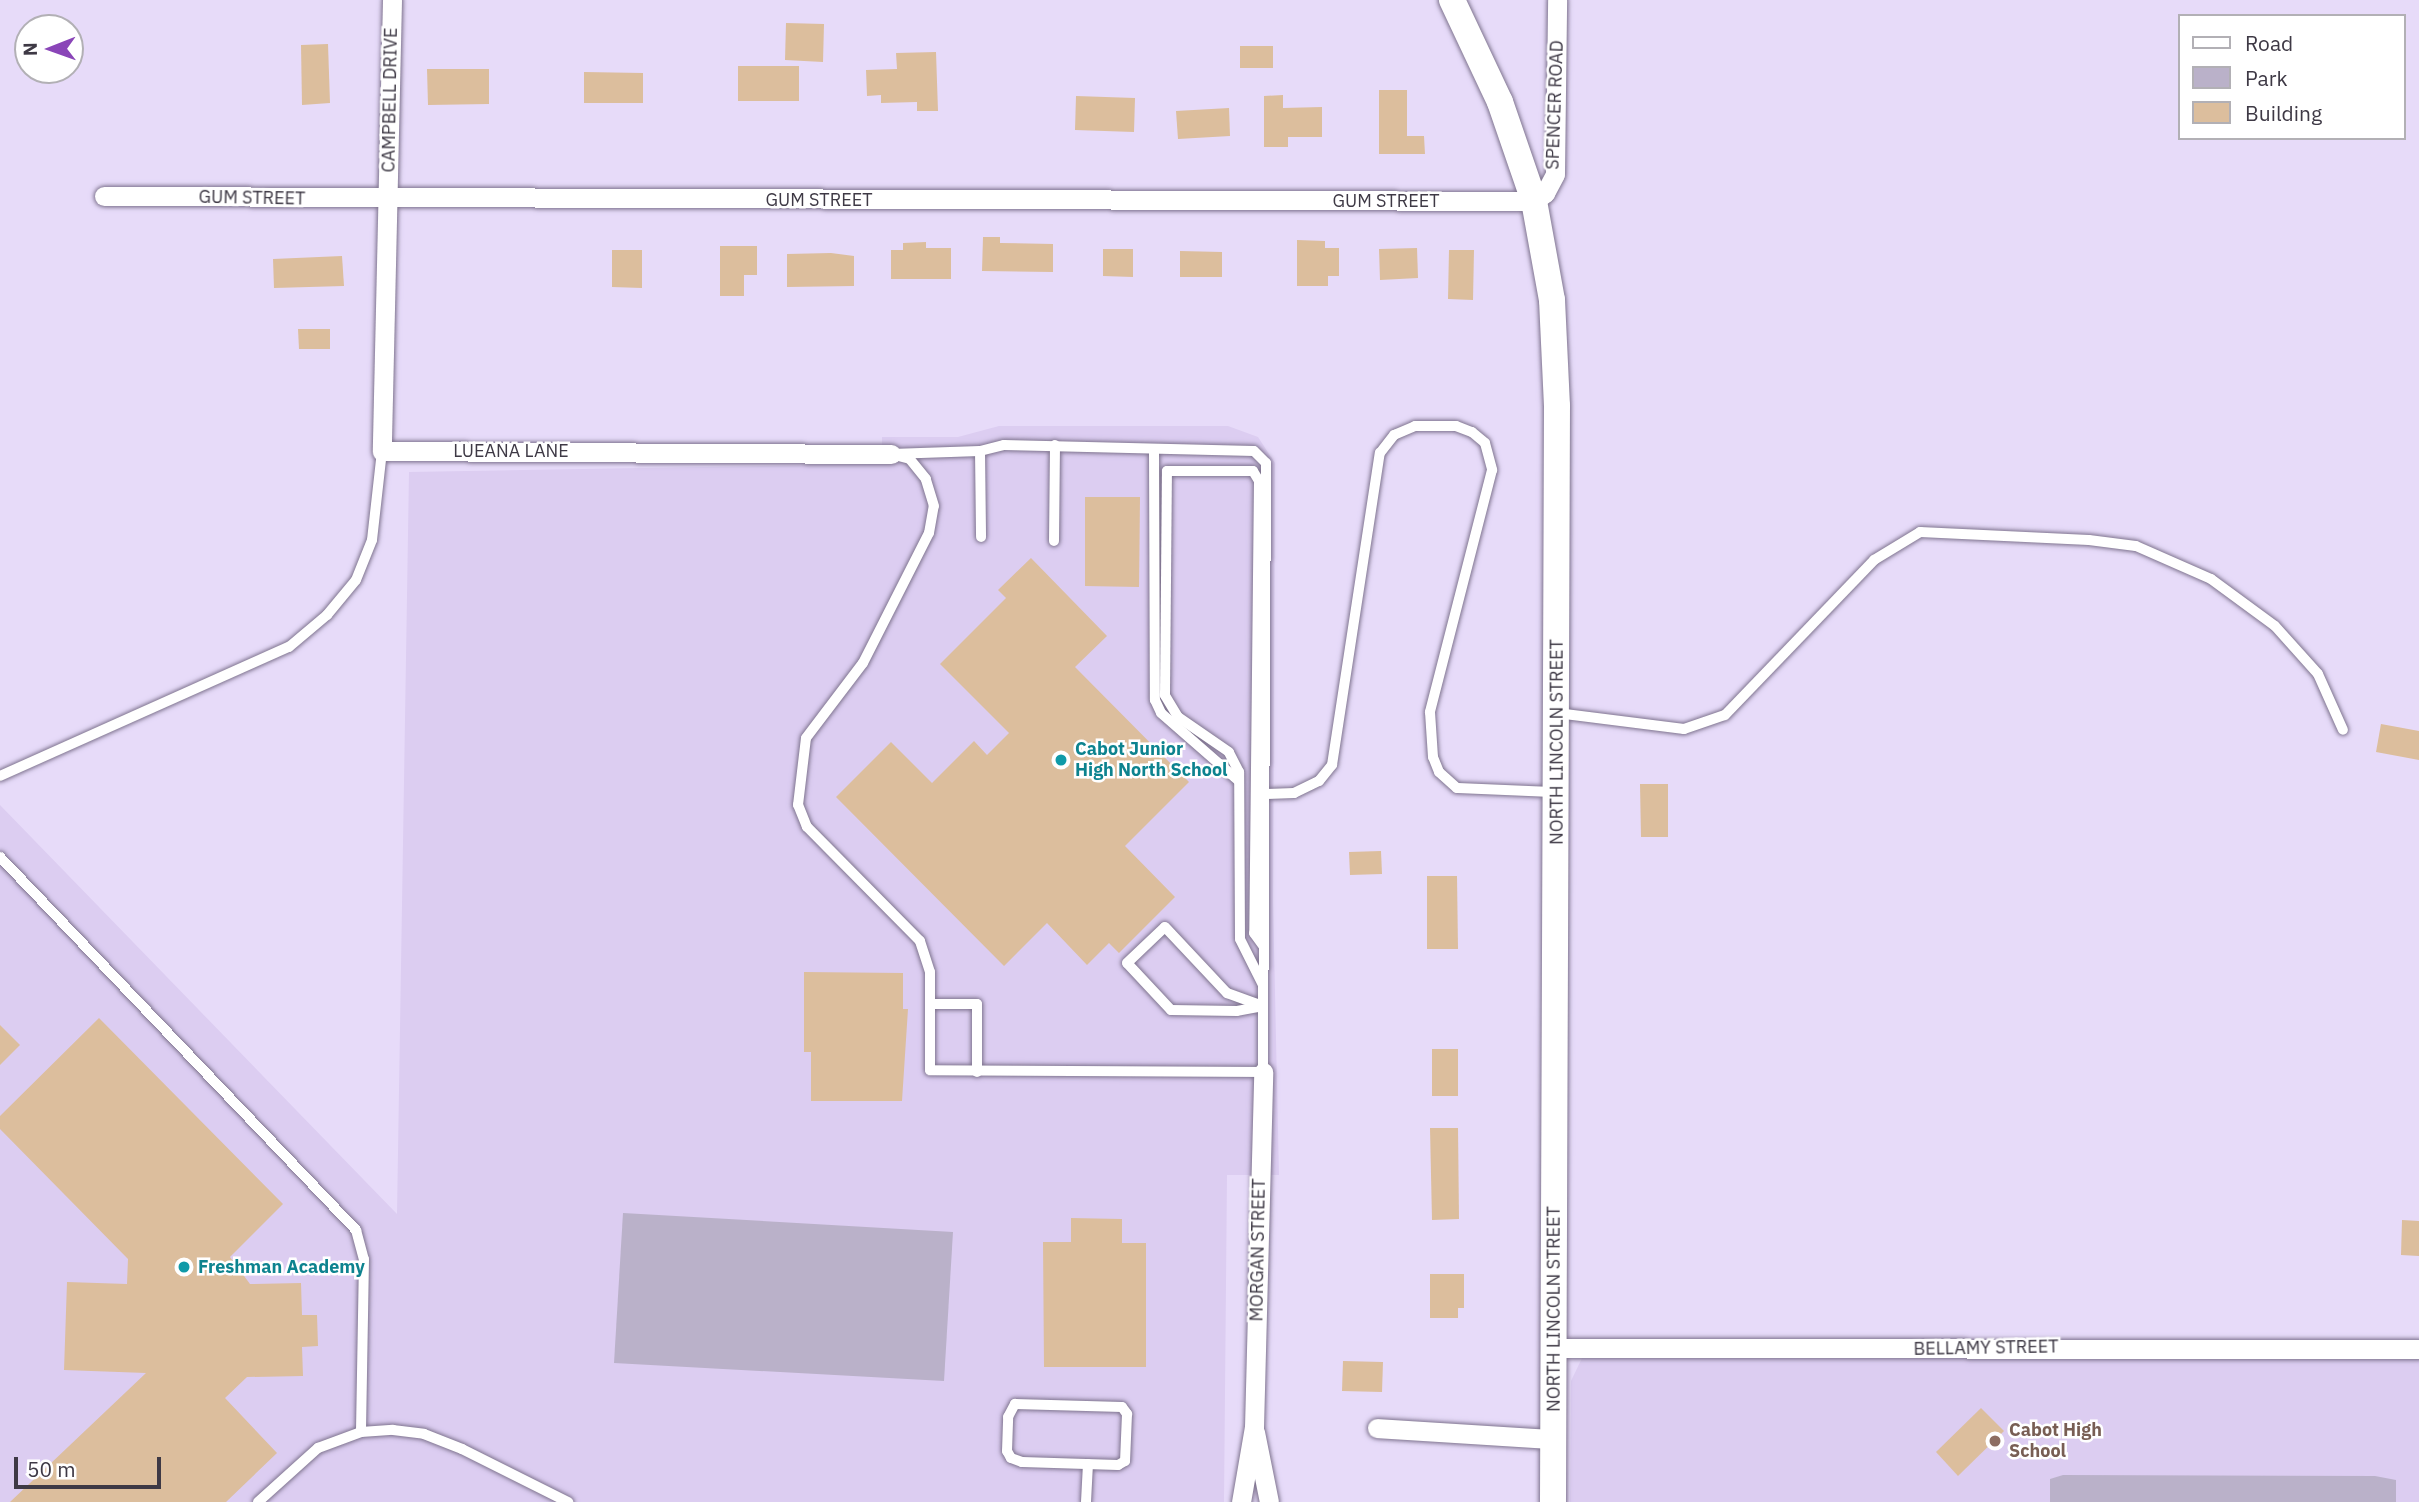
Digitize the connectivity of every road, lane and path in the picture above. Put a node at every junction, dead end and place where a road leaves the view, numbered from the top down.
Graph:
1 (392, 0) edge
2 (1452, 0) edge
3 (1557, 0) edge
4 (104, 196) dead end
5 (388, 200) junction
6 (1534, 201) junction
7 (1055, 445) junction
8 (382, 451) junction
9 (980, 451) junction
10 (1154, 452) junction
11 (891, 454) junction
12 (981, 537) dead end
13 (1054, 541) dead end
14 (1556, 713) junction
15 (2343, 730) dead end
16 (0, 776) edge
17 (1242, 784) junction
18 (1557, 792) junction
19 (1267, 794) junction
20 (0, 857) edge
21 (1264, 947) junction
22 (1264, 986) junction
23 (930, 1004) junction
24 (1264, 1006) junction
25 (977, 1072) junction
26 (1263, 1072) junction
27 (1554, 1348) junction
28 (2419, 1349) edge
29 (1254, 1427) junction
30 (1377, 1428) dead end
31 (361, 1432) junction
32 (1553, 1439) junction
33 (1088, 1464) junction
34 (258, 1502) edge
35 (568, 1502) edge
36 (1086, 1502) edge
37 (1241, 1502) edge
38 (1269, 1502) edge
39 (1553, 1502) edge

1 - 5 street, CAMPBELL DRIVE
2 - 6 street, NORTH LINCOLN STREET
3 - 6 street, SPENCER ROAD
4 - 5 street, GUM STREET
5 - 6 street, GUM STREET
5 - 8 street
6 - 14 street, NORTH LINCOLN STREET
7 - 9 lane
7 - 10 lane
7 - 13 lane
8 - 11 street, LUEANA LANE
8 - 16 lane
9 - 11 lane
9 - 12 lane
10 - 17 lane
10 - 19 lane
11 - 23 lane
14 - 15 lane
14 - 18 street, NORTH LINCOLN STREET
17 - 21 lane
17 - 22 lane
18 - 19 lane
18 - 27 street, NORTH LINCOLN STREET
19 - 21 lane
20 - 31 lane
21 - 22 lane
22 - 24 lane
23 - 25 lane
23 - 25 lane
24 - 24 lane
24 - 26 lane
25 - 26 lane
26 - 29 street, MORGAN STREET
27 - 28 street, BELLAMY STREET
27 - 32 street, NORTH LINCOLN STREET
29 - 37 street, MORGAN STREET
29 - 38 street, MORGAN STREET
30 - 32 street
31 - 34 lane
31 - 35 lane
32 - 39 street, NORTH LINCOLN STREET
33 - 33 lane
33 - 36 lane

